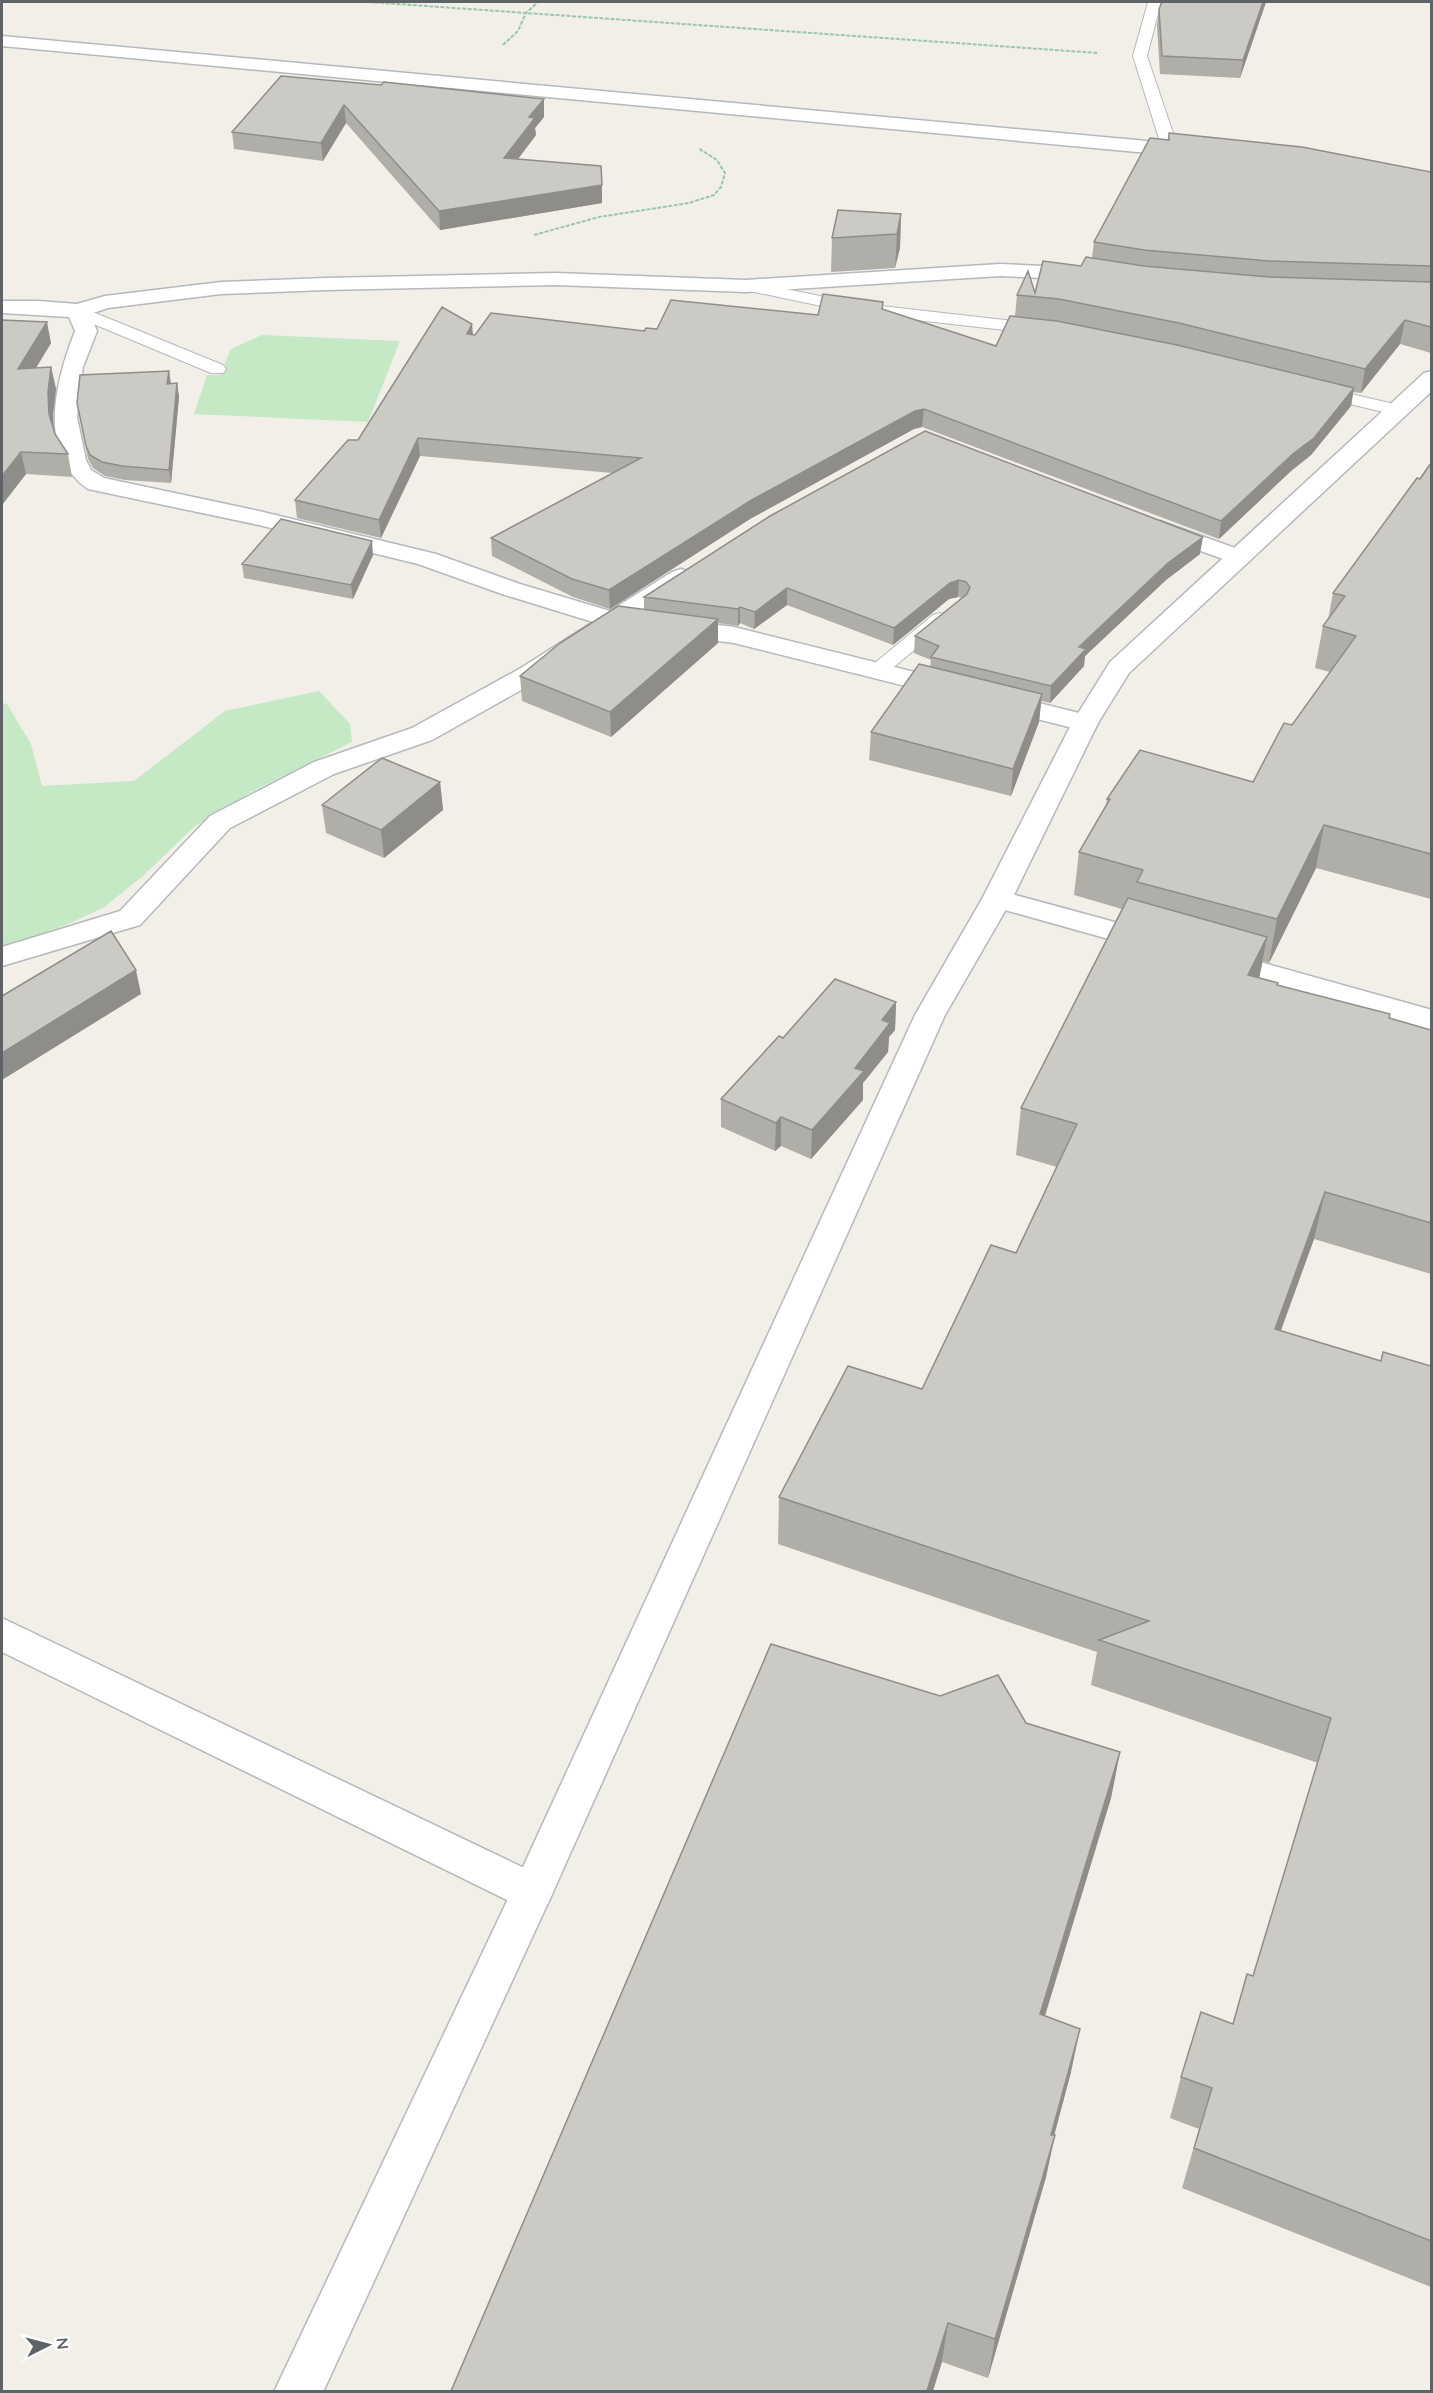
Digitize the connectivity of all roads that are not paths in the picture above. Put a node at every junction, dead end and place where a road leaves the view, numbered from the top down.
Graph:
1 (1154, 2) edge
2 (2, 41) edge
3 (1170, 148) junction
4 (1205, 152) edge
5 (1109, 277) edge
6 (746, 286) junction
7 (2, 307) edge
8 (78, 311) junction
9 (1056, 331) edge
10 (217, 369) dead end
11 (1431, 378) edge
12 (1299, 386) edge
13 (1396, 410) junction
14 (1138, 520) edge
15 (1237, 557) junction
16 (701, 564) edge
17 (957, 605) edge
18 (613, 620) junction
19 (877, 671) junction
20 (1085, 723) junction
21 (997, 899) junction
22 (2, 957) edge
23 (1431, 1020) edge
24 (2, 1634) edge
25 (532, 1892) junction
26 (298, 2391) edge

1 - 3 lane
2 - 3 street
3 - 4 street
5 - 6 street
6 - 8 street
6 - 9 lane
7 - 8 street
8 - 10 lane
8 - 18 street
11 - 13 street
12 - 13 lane
13 - 15 street
14 - 15 street
15 - 20 street
16 - 18 street
17 - 19 lane
18 - 19 street
18 - 22 street
19 - 20 street
20 - 21 street
21 - 23 street
21 - 25 street
24 - 25 street
25 - 26 street

